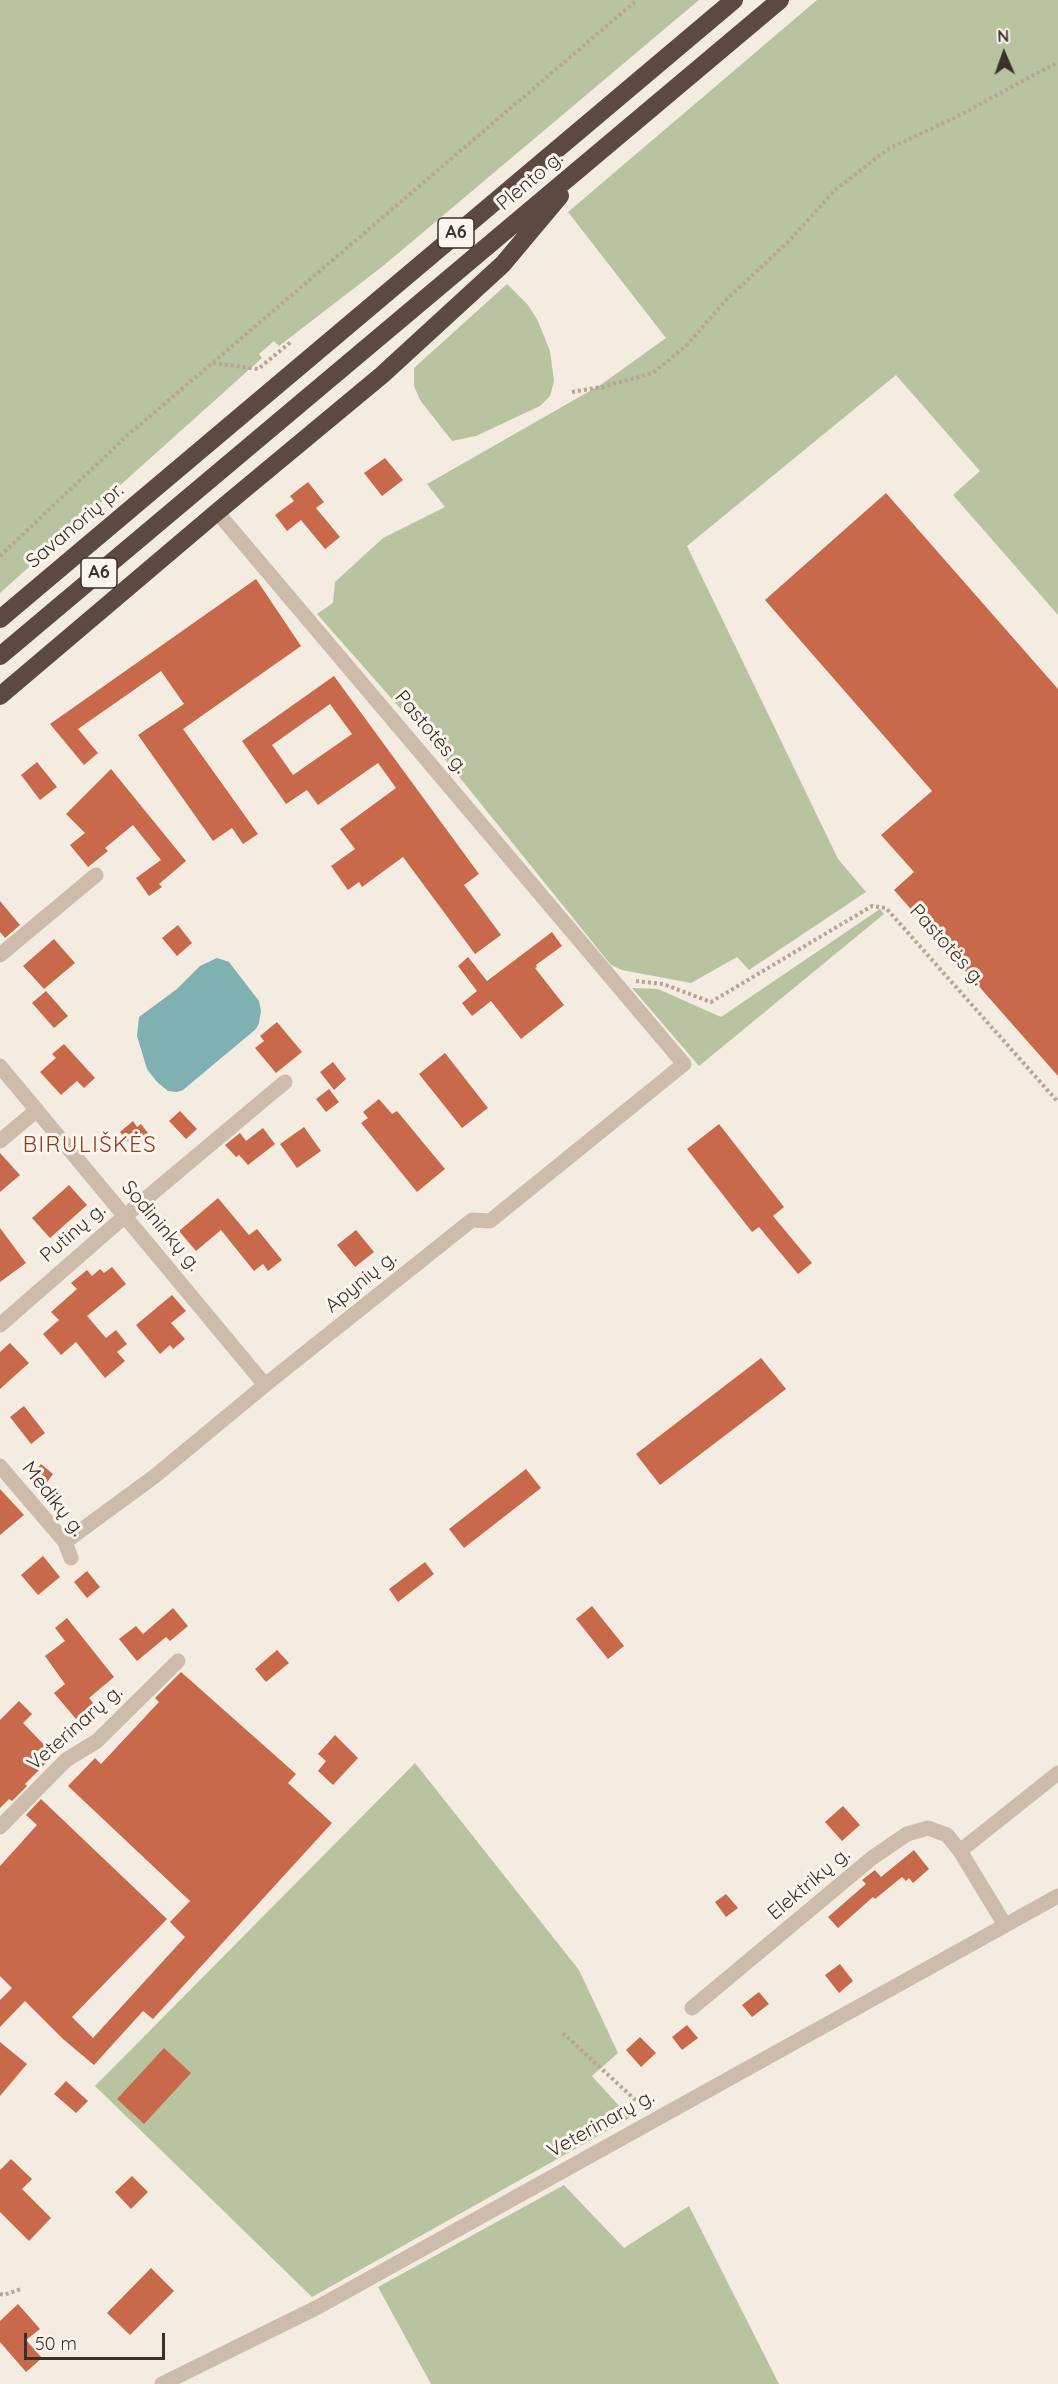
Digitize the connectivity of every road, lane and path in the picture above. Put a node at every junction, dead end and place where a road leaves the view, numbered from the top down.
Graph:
1 (637, 0) edge
2 (734, 0) edge
3 (780, 0) edge
4 (1058, 62) edge
5 (592, 158) junction
6 (292, 341) dead end
7 (212, 363) junction
8 (572, 392) dead end
9 (178, 467) joint
10 (217, 512) junction
11 (0, 556) edge
12 (0, 619) edge
13 (0, 656) edge
14 (0, 696) edge
15 (96, 875) dead end
16 (0, 955) edge
17 (613, 979) junction
18 (684, 1064) joint
19 (0, 1066) edge
20 (285, 1082) dead end
21 (1058, 1102) edge
22 (37, 1110) junction
23 (0, 1141) edge
24 (125, 1216) junction
25 (0, 1325) edge
26 (265, 1385) junction
27 (0, 1466) edge
28 (65, 1542) junction
29 (71, 1558) dead end
30 (178, 1661) dead end
31 (1058, 1773) edge
32 (0, 1827) edge
33 (960, 1851) junction
34 (1058, 1896) edge
35 (1005, 1925) junction
36 (692, 2008) dead end
37 (562, 2033) dead end
38 (656, 2118) junction
39 (21, 2289) dead end
40 (0, 2294) edge
41 (162, 2384) edge

1 - 7 path
2 - 9 highway, Plento g. / A6
3 - 5 highway, Plento g. / A6
4 - 8 path
5 - 10 highway
5 - 13 highway, Plento g. / A6
6 - 7 path
7 - 11 path
9 - 12 highway, Savanorių pr. / A6
10 - 14 highway
10 - 17 street, Pastotės g.
15 - 16 street
17 - 18 street, Pastotės g.
17 - 21 path, Pastotės g.
18 - 26 street, Apynių g.
19 - 22 street, Sodininkų g.
20 - 24 street, Putinų g.
22 - 23 street
22 - 24 street, Sodininkų g.
24 - 25 street, Putinų g.
24 - 26 street, Sodininkų g.
26 - 28 street, Apynių g.
27 - 28 street, Medikų g.
28 - 29 street, Medikų g.
30 - 32 street, Veterinarų g.
31 - 33 street
33 - 35 street, Elektrikų g.
33 - 36 street, Elektrikų g.
34 - 35 street, Veterinarų g.
35 - 38 street, Veterinarų g.
37 - 38 path
38 - 41 street, Veterinarų g.
39 - 40 path

